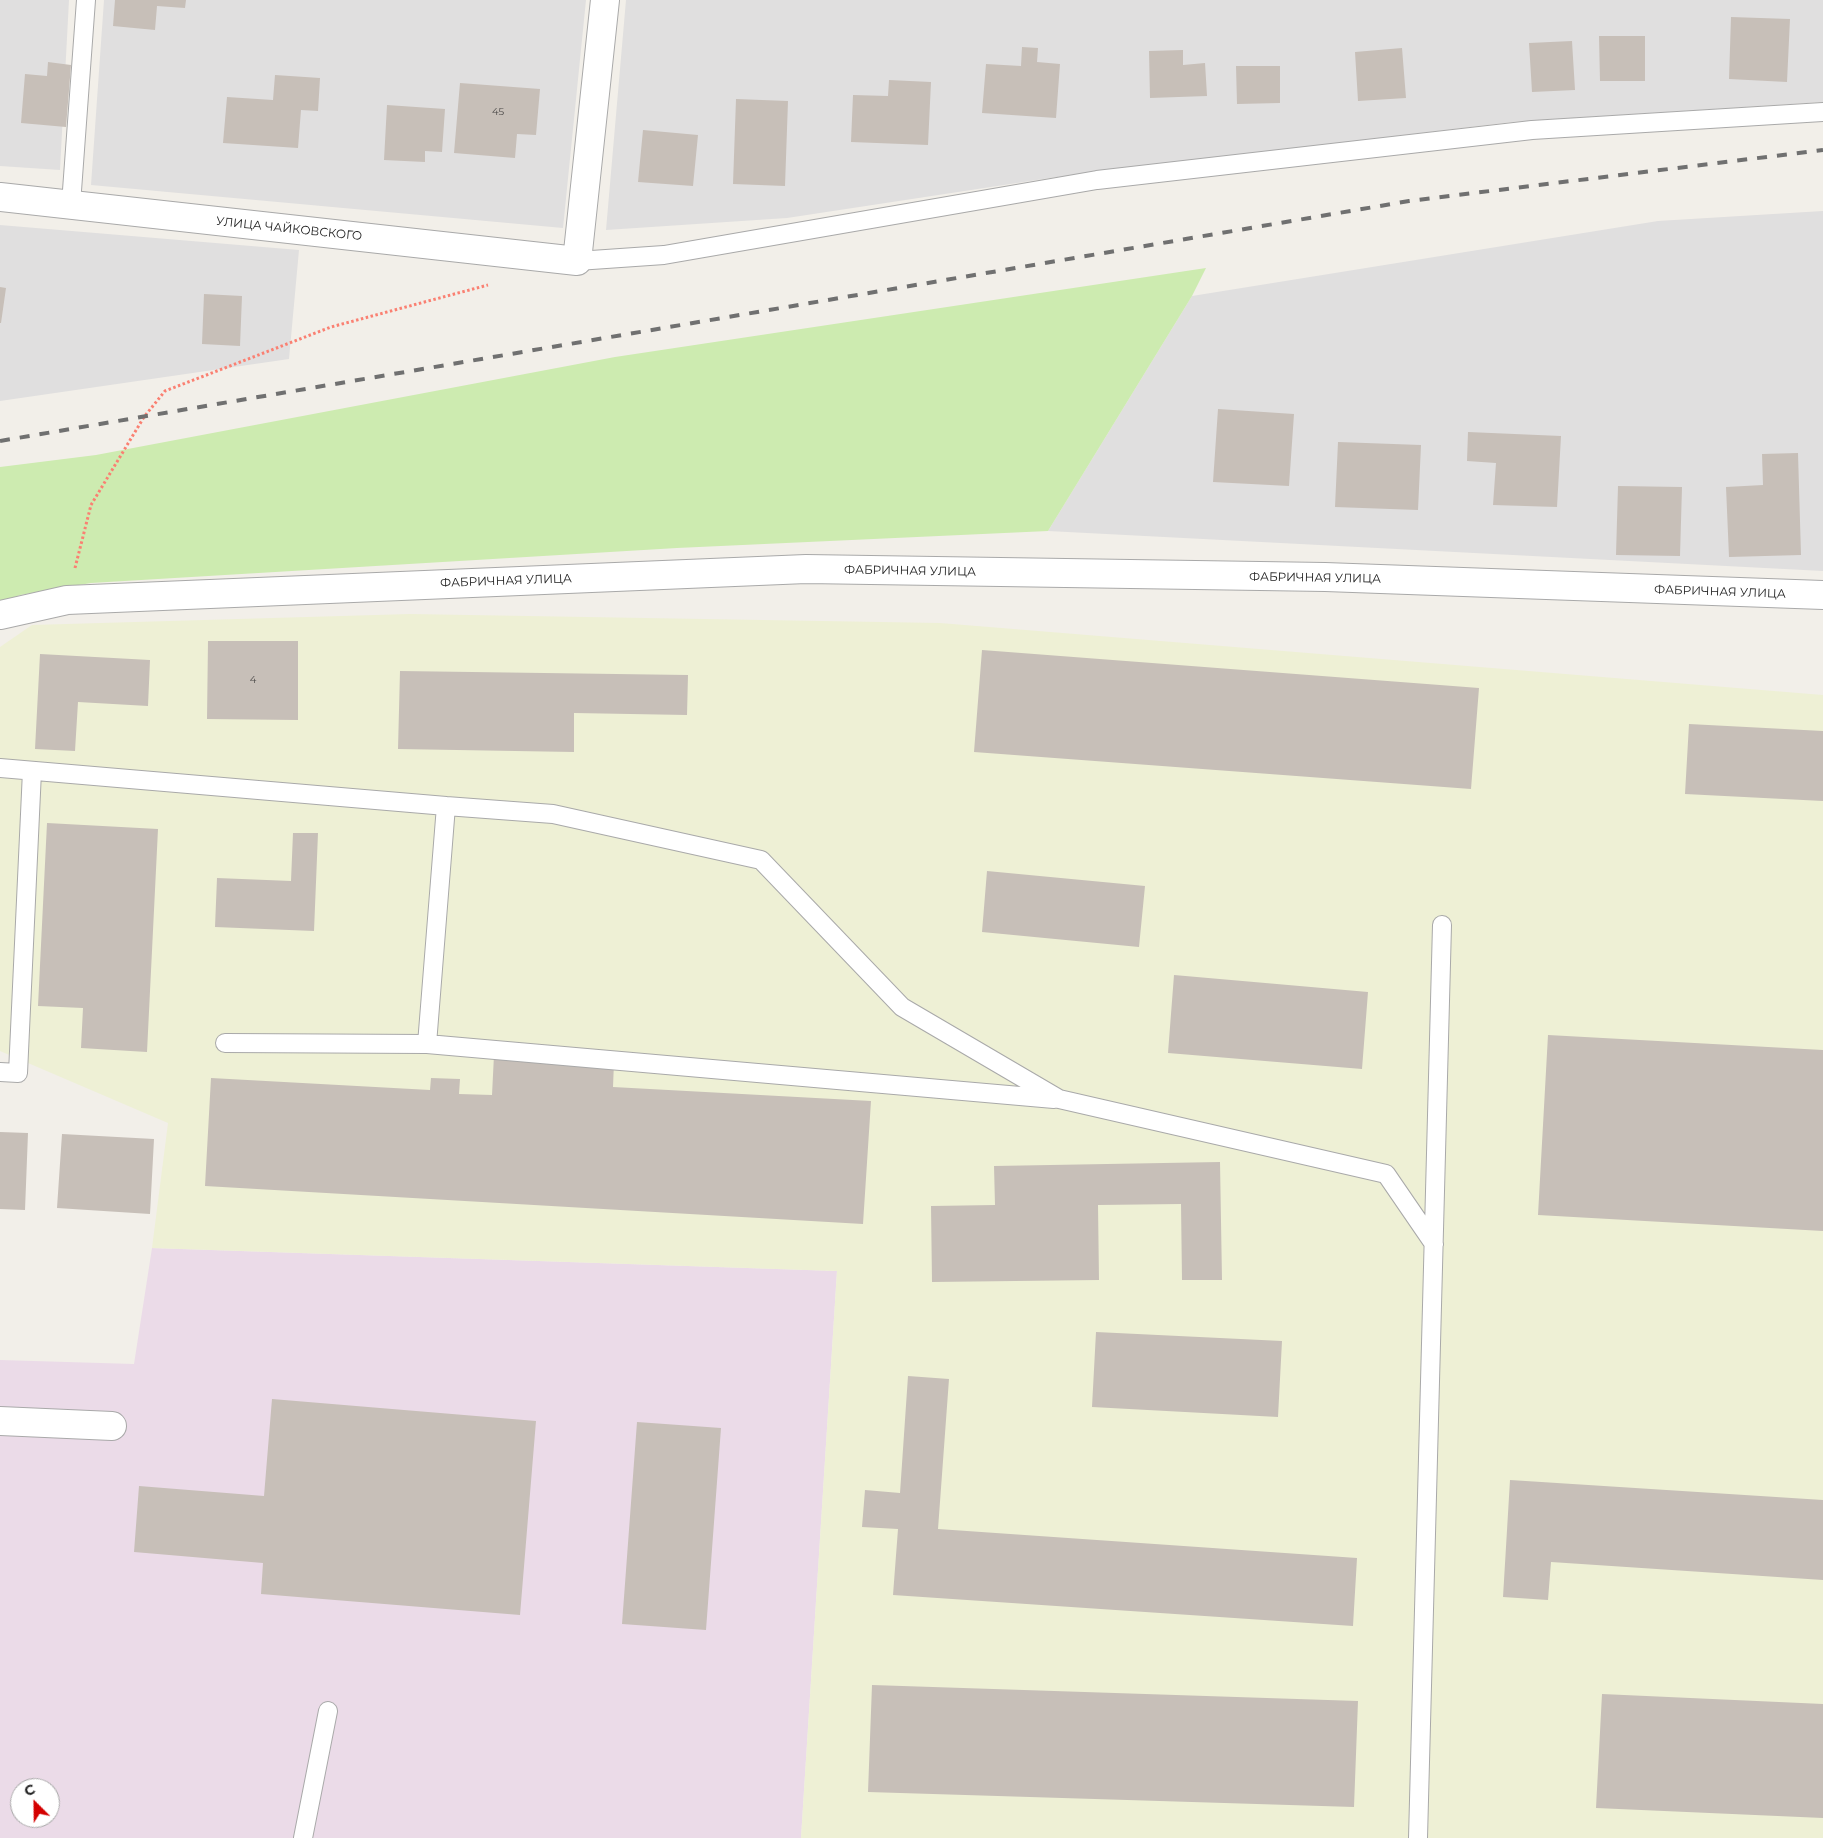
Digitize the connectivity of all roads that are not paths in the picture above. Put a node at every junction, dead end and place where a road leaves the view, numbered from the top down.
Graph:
1 (86, 0) edge
2 (605, 0) edge
3 (1823, 112) edge
4 (0, 196) edge
5 (71, 204) junction
6 (577, 261) junction
7 (1823, 595) edge
8 (0, 615) edge
9 (0, 768) edge
10 (32, 770) junction
11 (446, 806) junction
12 (1442, 925) dead end
13 (225, 1044) dead end
14 (426, 1044) junction
15 (0, 1072) edge
16 (1060, 1099) junction
17 (1434, 1244) junction
18 (0, 1421) edge
19 (112, 1426) dead end
20 (328, 1711) dead end
21 (303, 1838) edge
22 (1418, 1838) edge

1 - 5 lane
2 - 6 street
3 - 6 lane
4 - 5 street, УЛИЦА ЧАЙКОВСКОГО
5 - 6 street, УЛИЦА ЧАЙКОВСКОГО
7 - 8 street, ФАБРИЧНАЯ УЛИЦА
9 - 10 lane
10 - 11 lane
10 - 15 lane
11 - 14 lane
11 - 16 lane
12 - 17 lane
13 - 14 lane
14 - 16 lane
16 - 17 lane
17 - 22 lane
18 - 19 street
20 - 21 lane

